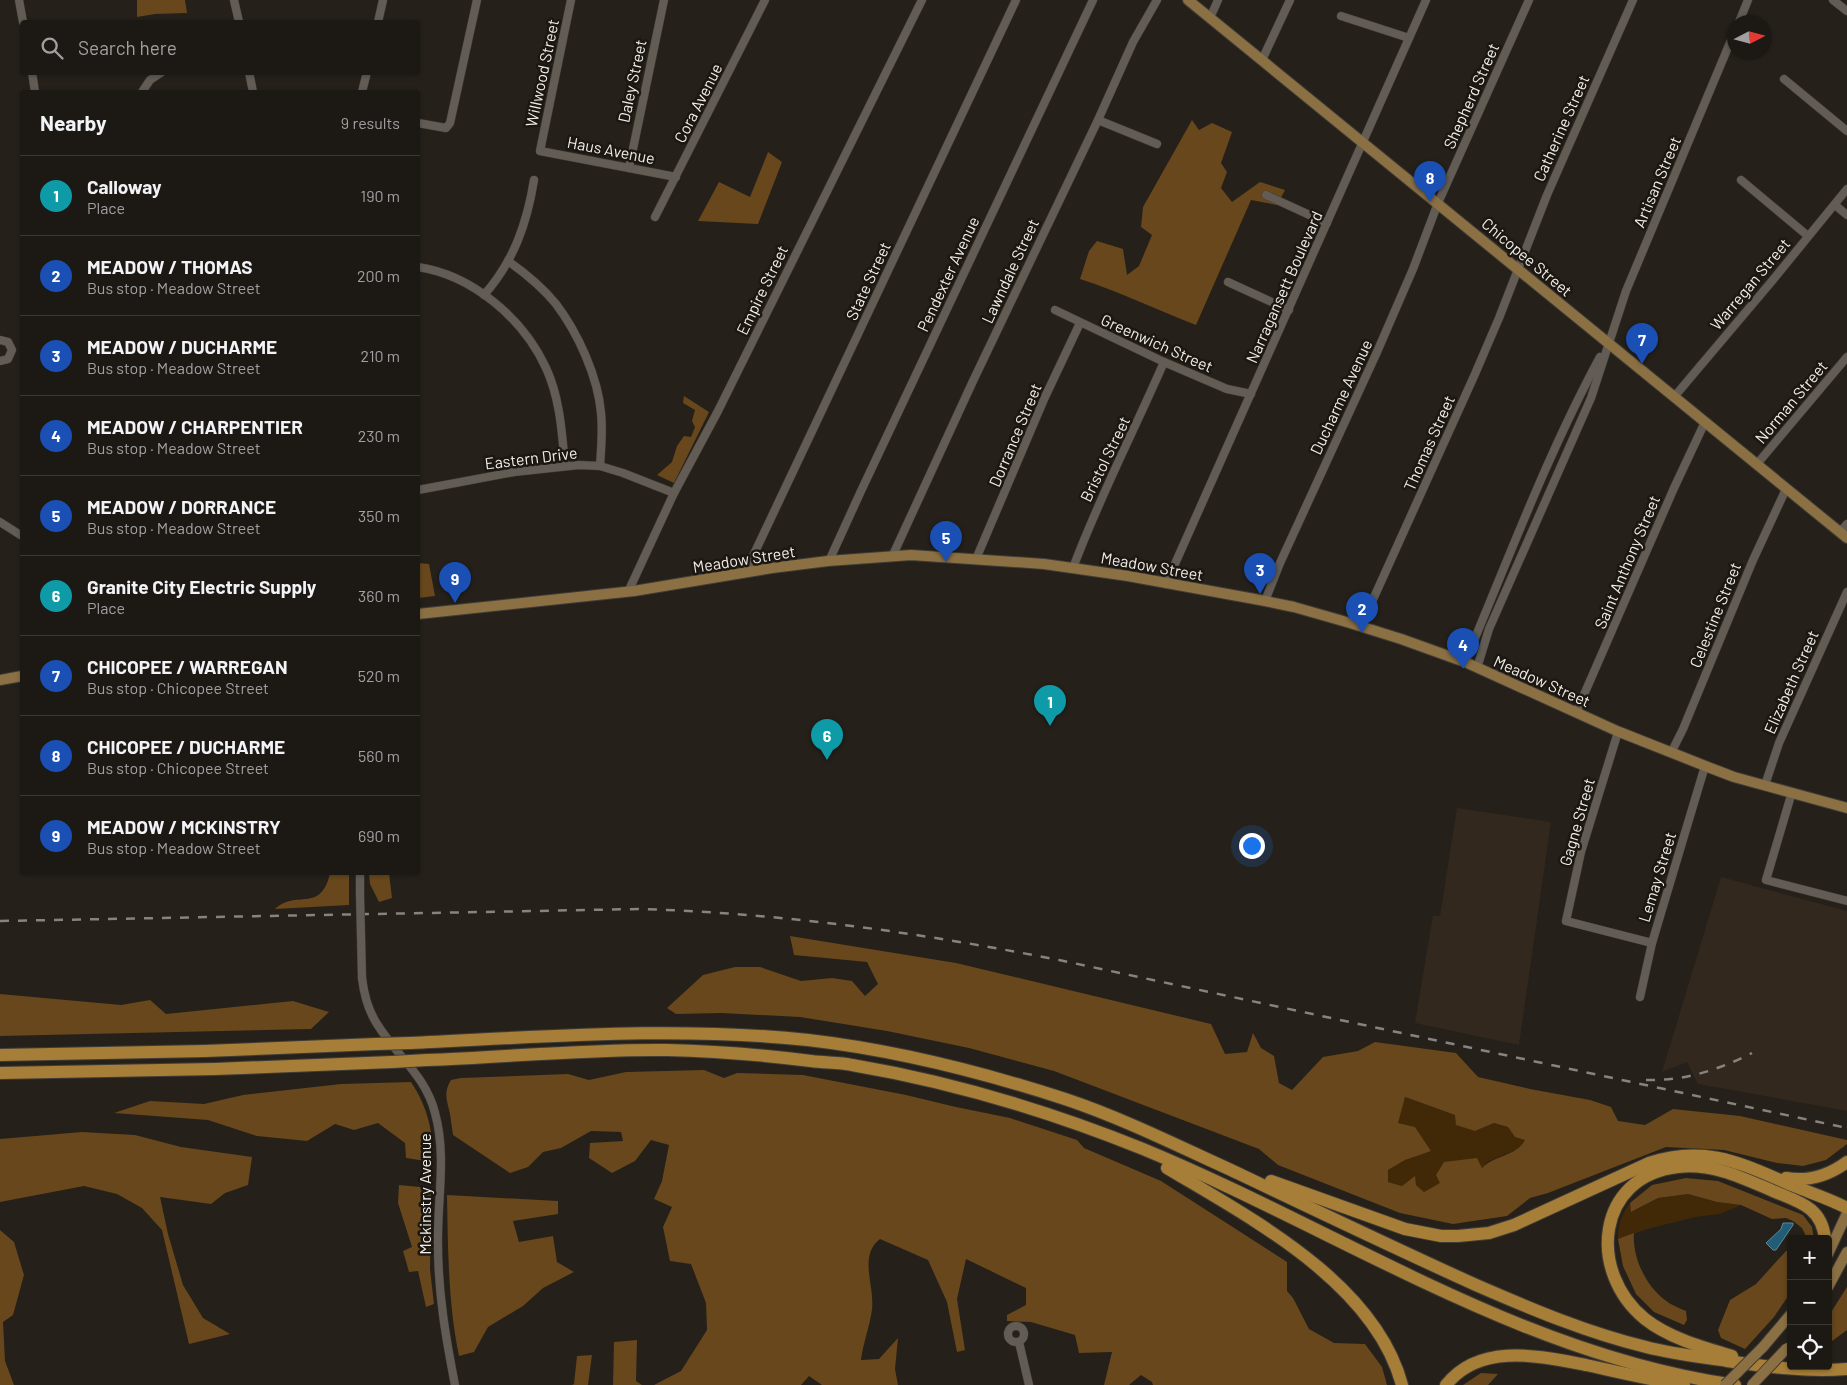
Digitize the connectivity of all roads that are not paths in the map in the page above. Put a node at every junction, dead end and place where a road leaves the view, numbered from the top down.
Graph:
1 (20, 0) edge
2 (234, 0) edge
3 (383, 0) edge
4 (477, 0) edge
5 (571, 0) edge
6 (664, 0) edge
7 (765, 0) edge
8 (922, 0) edge
9 (1016, 0) edge
10 (1093, 0) edge
11 (1157, 0) edge
12 (1188, 0) edge
13 (1218, 0) edge
14 (1290, 0) edge
15 (1426, 0) edge
16 (1529, 0) edge
17 (1632, 0) edge
18 (1748, 0) edge
19 (1833, 0) edge
20 (1847, 11) edge
21 (1742, 15) edge
22 (1342, 16) dead end
23 (1210, 18) junction
24 (23, 20) edge
25 (239, 20) edge
26 (378, 20) edge
27 (1409, 38) junction
28 (1727, 50) edge
29 (1262, 60) junction
30 (33, 75) edge
31 (158, 75) edge
32 (249, 75) edge
33 (366, 75) edge
34 (1784, 79) dead end
35 (36, 90) edge
36 (143, 90) edge
37 (252, 90) edge
38 (362, 90) edge
39 (1098, 120) junction
40 (420, 123) edge
41 (1847, 131) edge
42 (1363, 142) junction
43 (1157, 144) dead end
44 (540, 151) joint
45 (629, 168) junction
46 (676, 177) junction
47 (534, 180) dead end
48 (1741, 180) dead end
49 (1847, 189) edge
50 (1266, 195) dead end
51 (1438, 203) junction
52 (1835, 205) junction
53 (1847, 215) edge
54 (655, 217) dead end
55 (1327, 223) junction
56 (1808, 236) junction
57 (508, 261) junction
58 (420, 267) edge
59 (1518, 270) junction
60 (1228, 282) dead end
61 (484, 295) junction
62 (1055, 310) dead end
63 (1289, 310) junction
64 (1080, 323) junction
65 (0, 340) edge
66 (1608, 342) junction
67 (1847, 357) edge
68 (0, 361) edge
69 (1164, 362) junction
70 (1251, 394) junction
71 (1674, 397) junction
72 (1705, 422) junction
73 (1566, 426) junction
74 (1575, 431) junction
75 (1756, 464) junction
76 (564, 466) junction
77 (600, 466) junction
78 (1786, 489) junction
79 (420, 490) edge
80 (674, 493) junction
81 (1532, 500) junction
82 (1543, 505) junction
83 (0, 522) edge
84 (1847, 524) edge
85 (20, 535) edge
86 (1843, 535) edge
87 (892, 557) junction
88 (976, 559) junction
89 (829, 561) junction
90 (1073, 568) junction
91 (1502, 570) junction
92 (744, 573) junction
93 (1512, 574) junction
94 (1166, 584) junction
95 (628, 592) junction
96 (1847, 592) edge
97 (1265, 601) junction
98 (420, 614) edge
99 (1361, 626) junction
100 (1464, 662) junction
101 (1477, 668) junction
102 (20, 676) edge
103 (0, 680) edge
104 (1576, 713) junction
105 (1618, 732) junction
106 (1671, 753) junction
107 (1705, 766) junction
108 (1764, 785) junction
109 (1792, 792) junction
110 (1847, 808) edge
111 (360, 875) edge
112 (1847, 901) edge
113 (1652, 943) junction
114 (1640, 997) dead end
115 (0, 1055) edge
116 (0, 1073) edge
117 (1124, 1142) junction
118 (1196, 1153) junction
119 (1847, 1162) edge
120 (1759, 1171) junction
121 (1847, 1208) edge
122 (1847, 1213) edge
123 (1824, 1235) edge
124 (1832, 1245) edge
125 (1847, 1252) edge
126 (1832, 1280) edge
127 (1787, 1319) edge
128 (1019, 1342) dead end
129 (1787, 1347) edge
130 (1847, 1369) edge
131 (1787, 1370) edge
132 (1787, 1370) edge
133 (1788, 1370) edge
134 (1832, 1370) edge
135 (1832, 1370) edge
136 (455, 1385) edge
137 (1029, 1385) edge
138 (1402, 1385) edge
139 (1446, 1385) edge
140 (1691, 1385) edge
141 (1725, 1385) edge
142 (1735, 1385) edge
143 (1752, 1385) edge

1 - 24 street
2 - 25 street
3 - 26 street
4 - 40 street
5 - 44 street, Willwood Street
6 - 45 street, Daley Street
7 - 46 street, Cora Avenue
8 - 80 street, Empire Street
9 - 92 street, State Street
10 - 89 street, Pendexter Avenue
11 - 39 street, Lawndale Street
12 - 23 main road, Chicopee Street
13 - 23 street
14 - 29 street
15 - 27 street, Narragansett Boulevard
16 - 51 street, Shepherd Street
17 - 59 street, Catherine Street
18 - 21 street
19 - 20 street
22 - 27 street
23 - 29 main road, Chicopee Street
27 - 42 street, Narragansett Boulevard
28 - 66 street, Artisan Street
29 - 42 main road, Chicopee Street
30 - 35 street
31 - 36 street
32 - 37 street
33 - 38 street
34 - 41 street
39 - 43 street
39 - 87 street, Lawndale Street
42 - 51 main road, Chicopee Street
42 - 55 street, Narragansett Boulevard
44 - 45 street, Haus Avenue
45 - 46 street, Haus Avenue
46 - 54 street, Cora Avenue
47 - 57 street
48 - 56 street
49 - 52 street, Warregan Street
50 - 55 street
51 - 59 main road, Chicopee Street
51 - 97 street, Ducharme Avenue
52 - 53 street
52 - 56 street, Warregan Street
55 - 63 street, Narragansett Boulevard
56 - 71 street, Warregan Street
57 - 61 street
57 - 77 street
58 - 61 street
59 - 66 main road, Chicopee Street
59 - 99 street, Thomas Street
60 - 63 street
61 - 76 street
62 - 64 street, Greenwich Street
63 - 70 street, Narragansett Boulevard
64 - 69 street, Greenwich Street
64 - 88 street, Dorrance Street
65 - 68 street
66 - 71 main road, Chicopee Street
66 - 73 street
66 - 74 street
67 - 75 street, Norman Street
69 - 70 street, Greenwich Street
69 - 90 street, Bristol Street
70 - 94 street, Narragansett Boulevard
71 - 72 main road, Chicopee Street
72 - 75 main road, Chicopee Street
72 - 104 street, Saint Anthony Street
73 - 74 street
73 - 81 street
74 - 82 street
75 - 78 main road, Chicopee Street
76 - 77 street, Eastern Drive
76 - 79 street, Eastern Drive
77 - 80 street, Eastern Drive
78 - 86 main road, Chicopee Street
78 - 106 street, Celestine Street
80 - 95 street, Empire Street
81 - 82 street
81 - 91 street
82 - 93 street
83 - 85 street
84 - 86 street
87 - 88 main road, Meadow Street
87 - 89 main road, Meadow Street
88 - 90 main road, Meadow Street
89 - 92 main road, Meadow Street
90 - 94 main road, Meadow Street
91 - 93 street
91 - 100 street
92 - 95 main road, Meadow Street
93 - 101 street
94 - 97 main road, Meadow Street
95 - 98 main road, Meadow Street
96 - 108 street, Elizabeth Street
97 - 99 main road, Meadow Street
99 - 100 main road, Meadow Street
100 - 101 main road, Meadow Street
101 - 104 main road, Meadow Street
102 - 103 main road
104 - 105 main road, Meadow Street
105 - 106 main road, Meadow Street
105 - 113 street, Gagne Street
106 - 107 main road, Meadow Street
107 - 108 main road, Meadow Street
107 - 113 street, Lemay Street
108 - 109 main road, Meadow Street
109 - 110 main road, Meadow Street
109 - 112 street
111 - 136 street, Mckinstry Avenue, bridge
113 - 114 street, Lemay Street
115 - 118 highway, bridge
116 - 117 highway, bridge
117 - 138 highway
117 - 142 highway
118 - 120 highway
118 - 131 highway
119 - 120 highway
120 - 121 highway
122 - 124 main road
123 - 132 highway
125 - 126 main road
127 - 141 main road, bridge
128 - 137 street
129 - 143 main road, bridge
130 - 134 highway
133 - 135 highway
139 - 140 highway

